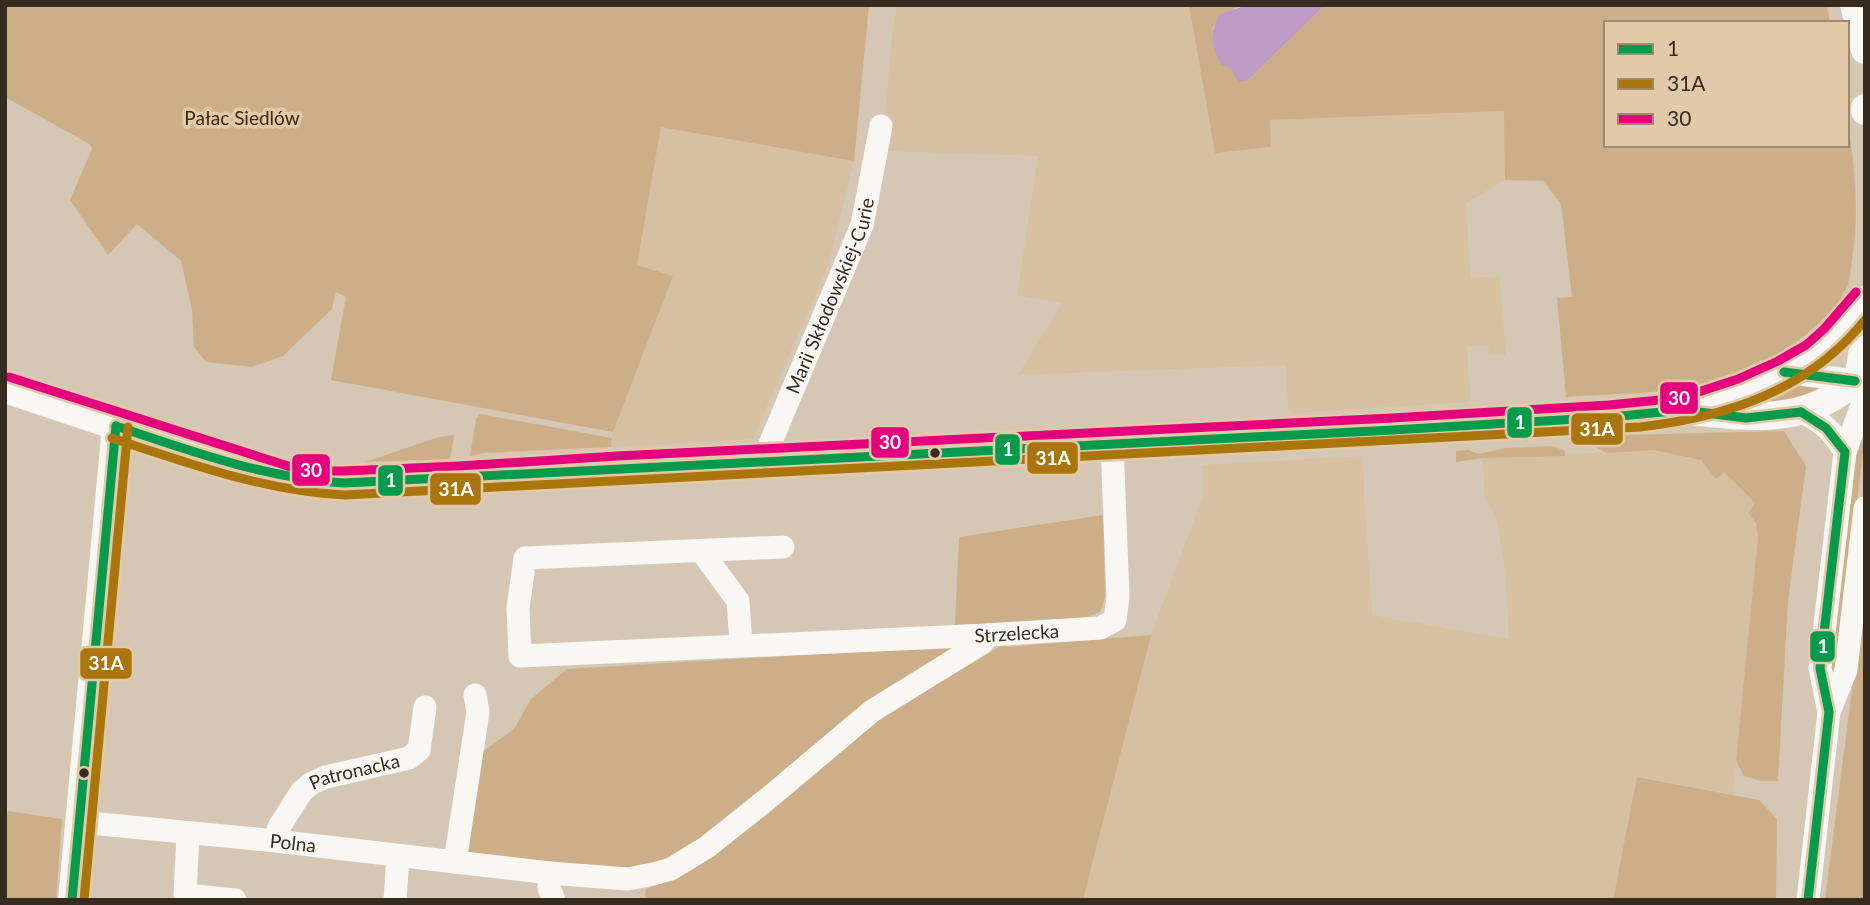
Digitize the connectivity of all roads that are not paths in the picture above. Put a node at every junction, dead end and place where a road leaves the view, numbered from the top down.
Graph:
1 (1854, 5) edge
2 (1865, 50) edge
3 (881, 126) dead end
4 (1865, 300) edge
5 (1865, 324) edge
6 (1784, 372) junction
7 (5, 389) edge
8 (1862, 394) edge
9 (1683, 410) junction
10 (1801, 412) junction
11 (116, 426) junction
12 (1112, 444) junction
13 (1845, 452) junction
14 (767, 461) junction
15 (1865, 508) edge
16 (783, 547) dead end
17 (702, 552) junction
18 (988, 635) junction
19 (741, 645) junction
20 (475, 695) dead end
21 (425, 707) dead end
22 (1829, 712) junction
23 (79, 822) junction
24 (188, 834) junction
25 (276, 841) junction
26 (398, 856) junction
27 (455, 863) junction
28 (550, 873) junction
29 (72, 900) edge
30 (235, 900) edge
31 (395, 900) edge
32 (554, 900) edge
33 (1808, 900) edge

1 - 2 main road
3 - 14 street, Marii Skłodowskiej-Curie
4 - 6 main road
5 - 8 street
6 - 8 street
6 - 9 main road
7 - 11 main road
8 - 10 main road
8 - 13 street
9 - 10 main road
9 - 12 main road
10 - 13 street
11 - 14 main road
11 - 23 main road
12 - 14 main road
12 - 18 street, Strzelecka
13 - 22 street
15 - 22 street
16 - 17 street, Strzelecka
17 - 19 street
17 - 19 street, Strzelecka
18 - 19 street, Strzelecka
18 - 28 street, Polna
20 - 27 street
21 - 25 street, Patronacka
22 - 33 street
23 - 24 street, Polna
23 - 29 main road
24 - 25 street, Polna
24 - 30 street
25 - 26 street, Polna
26 - 27 street, Polna
26 - 31 street
27 - 28 street, Polna
28 - 32 street

